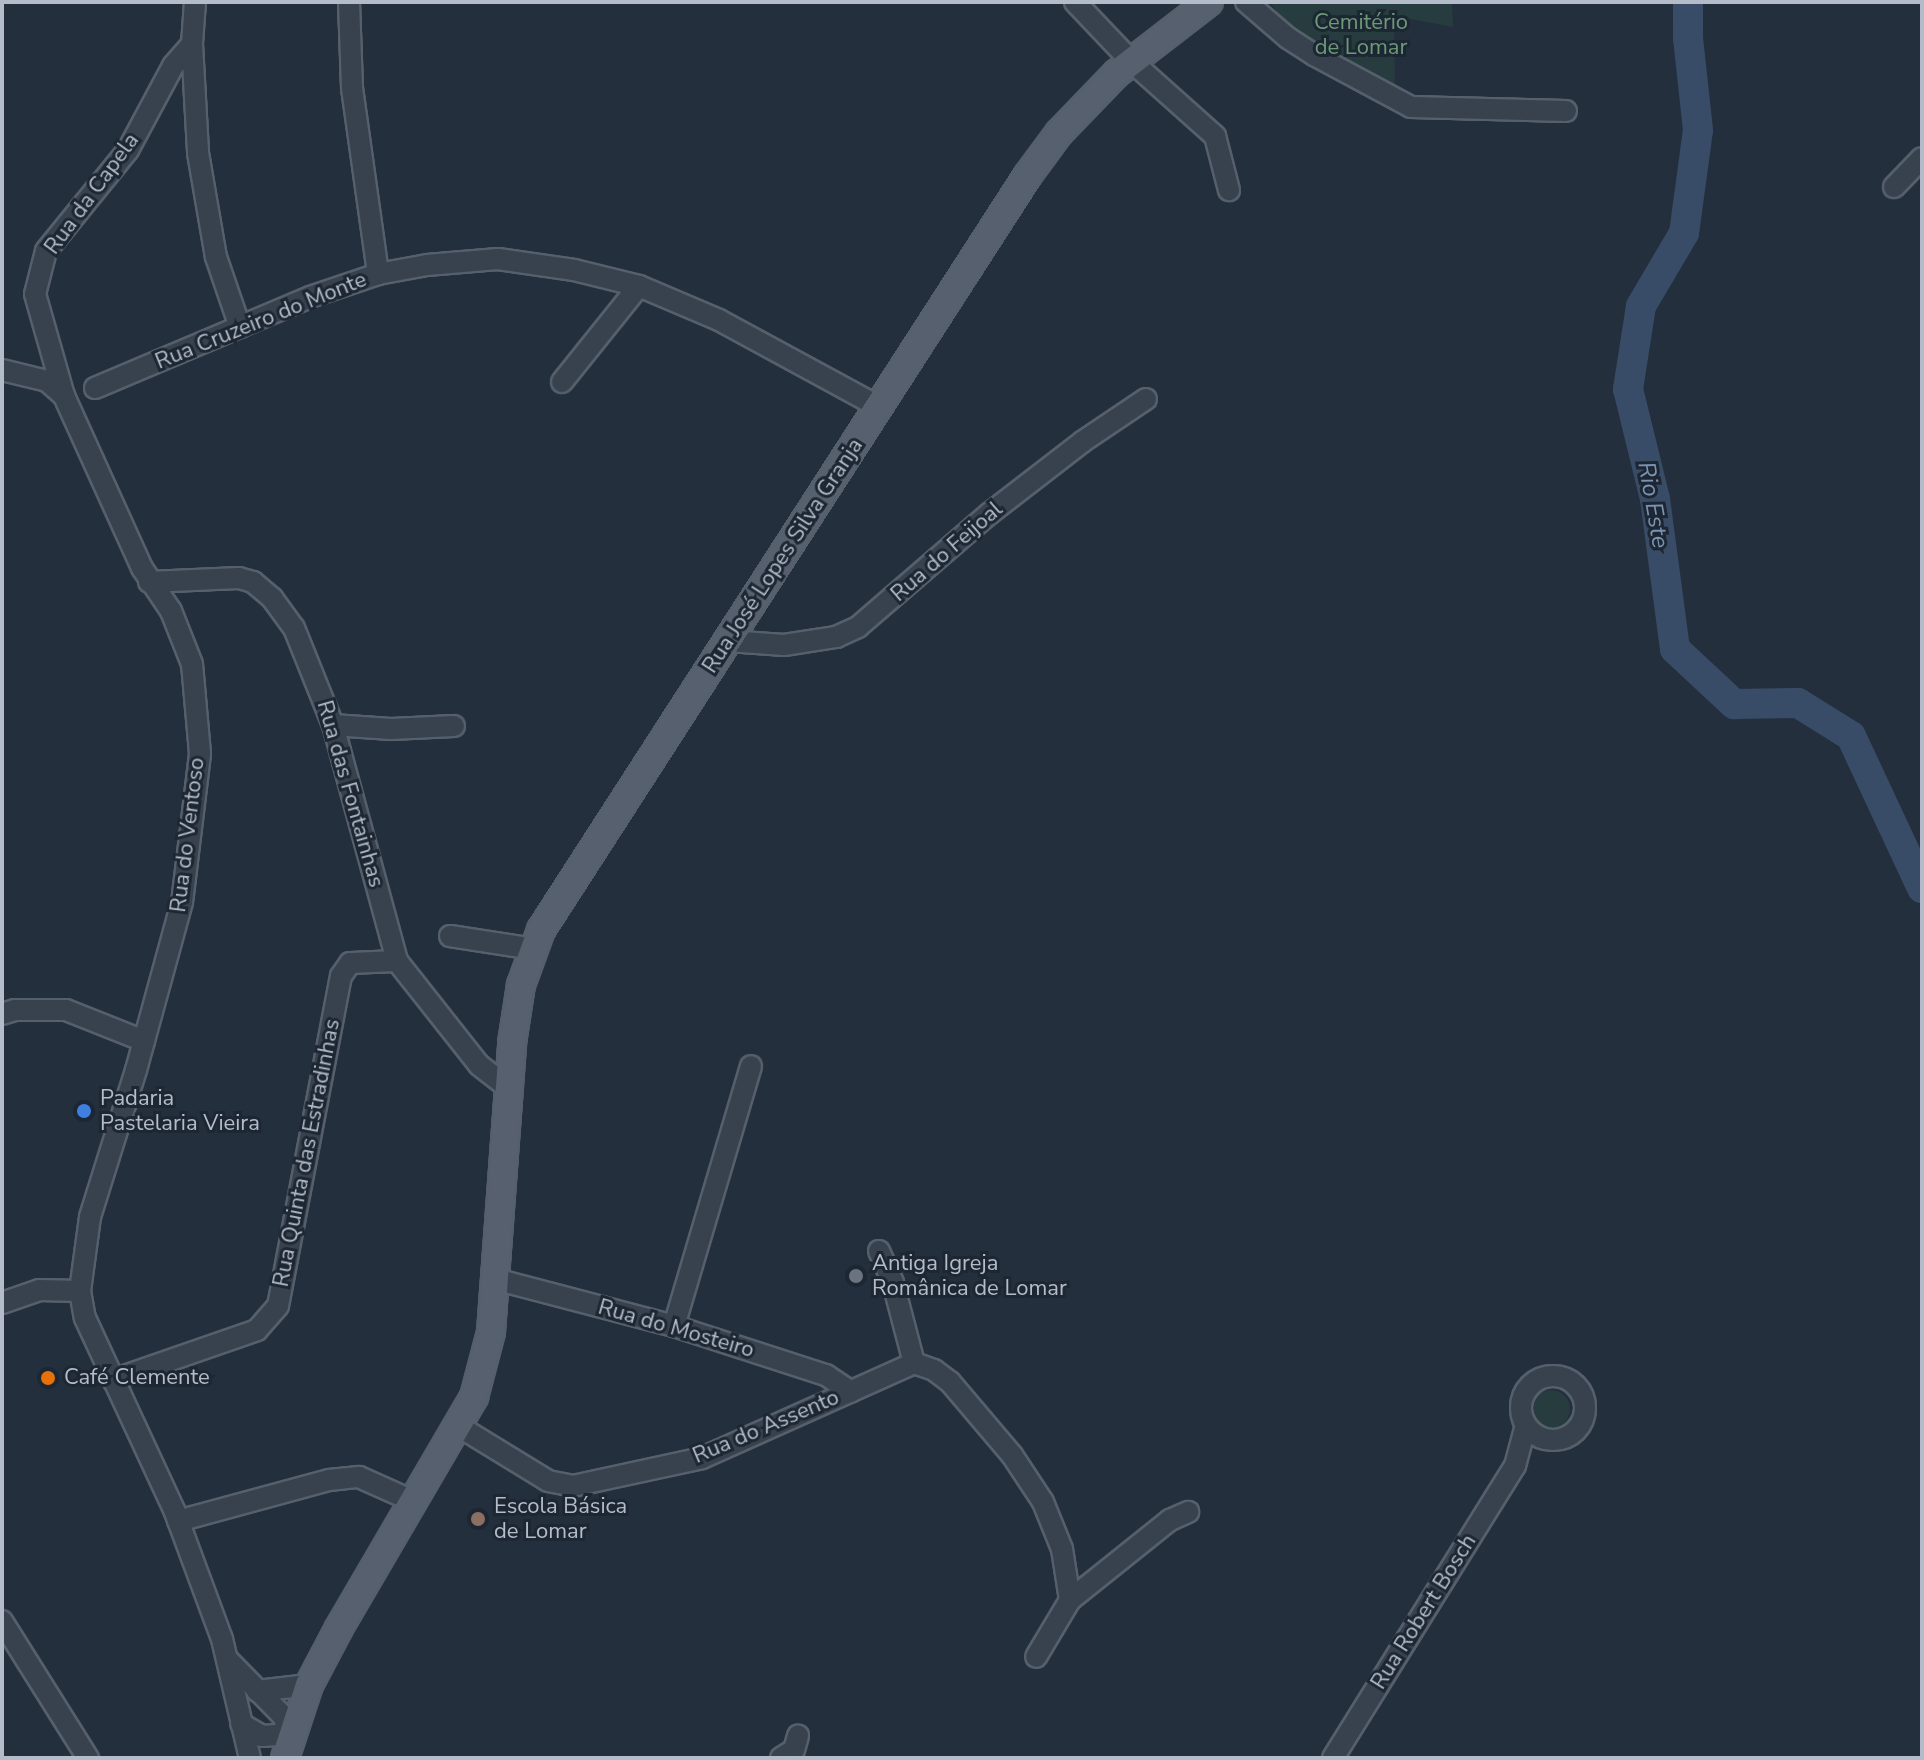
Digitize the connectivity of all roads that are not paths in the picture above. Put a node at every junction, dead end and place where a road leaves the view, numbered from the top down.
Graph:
1 (195, 2) edge
2 (349, 2) edge
3 (1075, 2) edge
4 (1209, 2) edge
5 (1246, 2) edge
6 (192, 44) junction
7 (1131, 61) junction
8 (1566, 111) dead end
9 (1922, 158) edge
10 (1894, 187) dead end
11 (1229, 190) dead end
12 (378, 274) junction
13 (639, 286) junction
14 (240, 327) junction
15 (2, 370) edge
16 (562, 382) dead end
17 (95, 388) dead end
18 (64, 396) junction
19 (1146, 399) dead end
20 (879, 407) junction
21 (149, 582) junction
22 (728, 641) junction
23 (333, 725) junction
24 (454, 726) dead end
25 (450, 936) dead end
26 (534, 949) junction
27 (397, 961) junction
28 (2, 1014) edge
29 (144, 1041) junction
30 (751, 1066) dead end
31 (506, 1086) junction
32 (879, 1251) dead end
33 (495, 1279) junction
34 (80, 1291) junction
35 (2, 1303) edge
36 (674, 1326) junction
37 (914, 1363) junction
38 (113, 1380) junction
39 (851, 1392) junction
40 (1526, 1425) junction
41 (460, 1427) junction
42 (1556, 1440) junction
43 (1515, 1466) junction
44 (415, 1502) junction
45 (1188, 1512) dead end
46 (178, 1521) junction
47 (1070, 1600) junction
48 (2, 1621) edge
49 (1036, 1657) dead end
50 (226, 1658) junction
51 (309, 1685) junction
52 (257, 1691) junction
53 (241, 1724) junction
54 (798, 1736) dead end
55 (288, 1746) edge
56 (88, 1758) edge
57 (250, 1758) edge
58 (781, 1758) edge
59 (1333, 1758) edge

1 - 6 street
2 - 12 street
3 - 7 street
4 - 7 main road, Rua José Lopes Silva Granja
5 - 8 street
6 - 14 street
6 - 18 street, Rua da Capela
7 - 11 street
7 - 20 main road, Rua José Lopes Silva Granja
9 - 10 street
12 - 13 street, Rua Cruzeiro do Monte
12 - 14 street, Rua Cruzeiro do Monte
13 - 16 street
13 - 20 street, Rua Cruzeiro do Monte
14 - 17 street, Rua Cruzeiro do Monte
15 - 18 street
18 - 21 street, Rua do Ventoso
19 - 22 street, Rua do Feijoal
20 - 22 main road, Rua José Lopes Silva Granja
21 - 23 street, Rua das Fontainhas
21 - 29 street, Rua do Ventoso
22 - 26 main road, Rua José Lopes Silva Granja
23 - 24 street
23 - 27 street, Rua das Fontainhas
25 - 26 street
26 - 31 main road, Rua José Lopes Silva Granja
27 - 31 street, Rua das Fontainhas
27 - 38 street, Rua Quinta das Estradinhas
28 - 29 street
29 - 34 street, Rua do Ventoso
30 - 36 street
31 - 33 main road, Rua José Lopes Silva Granja
32 - 37 street
33 - 36 street, Rua do Mosteiro
33 - 41 main road, Rua José Lopes Silva Granja
34 - 35 street
34 - 38 street
36 - 39 street, Rua do Mosteiro
37 - 39 street, Rua do Assento
37 - 47 street
38 - 46 street
39 - 41 street, Rua do Assento
40 - 42 street
40 - 42 street, Rua Robert Bosch
40 - 43 street, Rua Robert Bosch
41 - 44 main road, Rua José Lopes Silva Granja
42 - 43 street, Rua Robert Bosch
43 - 59 street, Rua Robert Bosch
44 - 46 street
44 - 51 main road, Rua José Lopes Silva Granja
45 - 47 street
46 - 50 street
47 - 49 street
48 - 56 street
50 - 52 street
50 - 53 street
51 - 52 street
51 - 55 main road, Rua José Lopes Silva Granja
52 - 55 street
53 - 55 street
53 - 57 street
54 - 58 street

